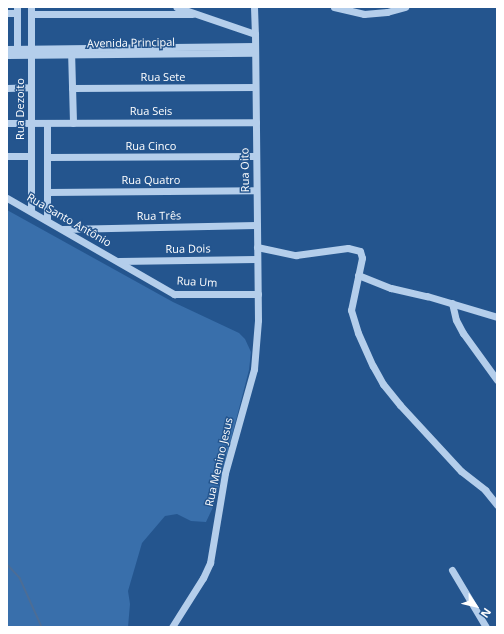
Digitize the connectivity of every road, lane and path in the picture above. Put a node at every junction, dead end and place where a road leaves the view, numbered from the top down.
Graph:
1 (176, 7) edge
2 (254, 7) edge
3 (334, 7) edge
4 (405, 7) edge
5 (17, 10) edge
6 (31, 10) edge
7 (7, 13) edge
8 (199, 14) junction
9 (255, 34) junction
10 (7, 49) edge
11 (255, 49) junction
12 (71, 51) junction
13 (17, 52) junction
14 (31, 52) junction
15 (7, 55) edge
16 (31, 87) junction
17 (255, 87) junction
18 (7, 88) edge
19 (72, 88) junction
20 (256, 122) junction
21 (7, 123) edge
22 (31, 123) junction
23 (46, 123) junction
24 (73, 123) junction
25 (7, 156) edge
26 (31, 156) junction
27 (256, 156) junction
28 (47, 157) junction
29 (256, 190) junction
30 (47, 192) junction
31 (7, 198) edge
32 (31, 211) junction
33 (47, 220) junction
34 (257, 225) junction
35 (62, 229) junction
36 (257, 247) junction
37 (257, 259) junction
38 (119, 261) junction
39 (358, 275) junction
40 (258, 294) junction
41 (452, 303) junction
42 (497, 317) edge
43 (496, 375) edge
44 (497, 504) edge
45 (452, 570) dead end
46 (172, 627) edge
47 (486, 627) edge

1 - 8 street
2 - 9 street, Rua Oito
3 - 4 street
5 - 7 street
5 - 13 street
6 - 8 street
6 - 14 street, Rua Dezoito
8 - 9 street
9 - 11 street, Rua Oito
10 - 13 street, Avenida Principal
11 - 12 street, Avenida Principal
11 - 17 street, Rua Oito
12 - 14 street, Avenida Principal
12 - 19 street
13 - 14 street, Avenida Principal
13 - 15 street, Avenida Principal
14 - 16 street, Rua Dezoito
16 - 18 street
16 - 22 street, Rua Dezoito
17 - 19 street, Rua Sete
17 - 20 street, Rua Oito
19 - 24 street
20 - 24 street, Rua Seis
20 - 27 street, Rua Oito
21 - 22 street, Rua Seis
22 - 23 street, Rua Seis
22 - 26 street, Rua Dezoito
23 - 24 street, Rua Seis
23 - 28 street
25 - 26 street
26 - 32 street, Rua Dezoito
27 - 28 street, Rua Cinco
27 - 29 street, Rua Oito
28 - 30 street
29 - 30 street, Rua Quatro
29 - 34 street, Rua Oito
30 - 33 street
31 - 32 street, Rua Santo Antônio
32 - 33 street, Rua Santo Antônio
33 - 35 street, Rua Santo Antônio
34 - 35 street, Rua Três
34 - 36 street, Rua Oito
35 - 38 street, Rua Santo Antônio
36 - 37 street, Rua Oito
36 - 39 street
37 - 38 street, Rua Dois
37 - 40 street, Rua Oito
38 - 40 street, Rua Um
39 - 41 street
39 - 44 street
40 - 46 street, Rua Menino Jesus
41 - 42 street
41 - 43 street
45 - 47 street

